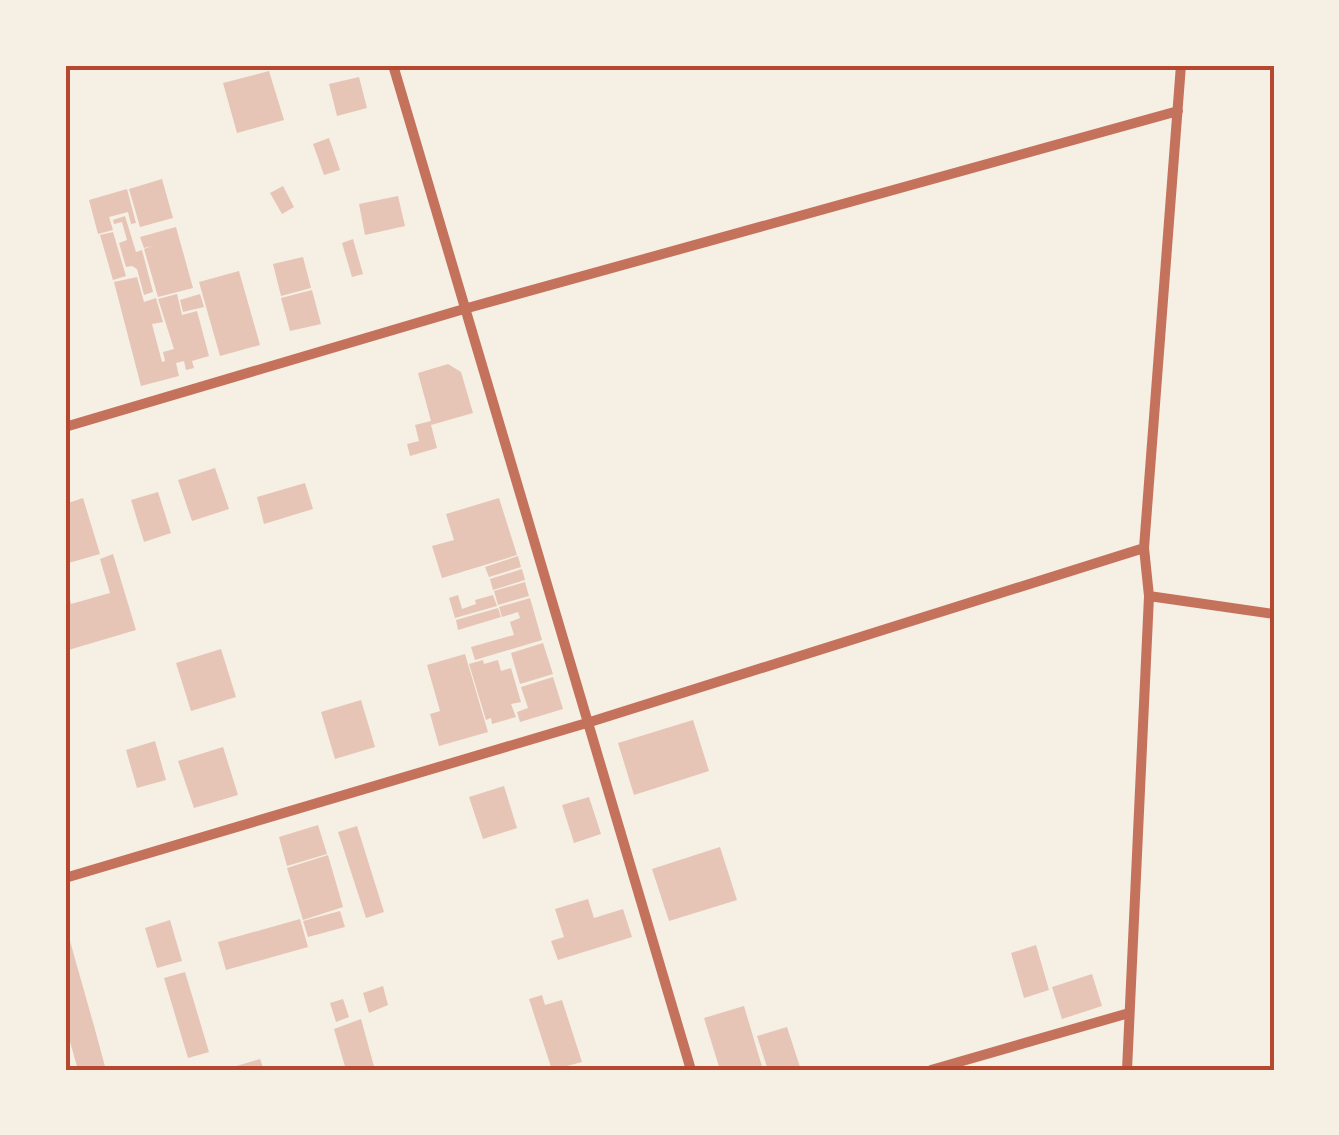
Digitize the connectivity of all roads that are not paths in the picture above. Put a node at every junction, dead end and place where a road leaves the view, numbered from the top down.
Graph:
1 (393, 65) edge
2 (1181, 65) edge
3 (1178, 110) junction
4 (464, 309) junction
5 (65, 427) edge
6 (1144, 548) junction
7 (1149, 596) junction
8 (1274, 614) edge
9 (590, 722) junction
10 (65, 878) edge
11 (1129, 1013) junction
12 (691, 1070) edge
13 (931, 1070) edge
14 (1127, 1070) edge

1 - 4 street
2 - 3 street
3 - 4 street
3 - 6 street
4 - 5 street
4 - 9 street
6 - 7 street
6 - 9 street
7 - 8 street
7 - 11 street
9 - 10 street
9 - 12 street
11 - 13 street
11 - 14 street

